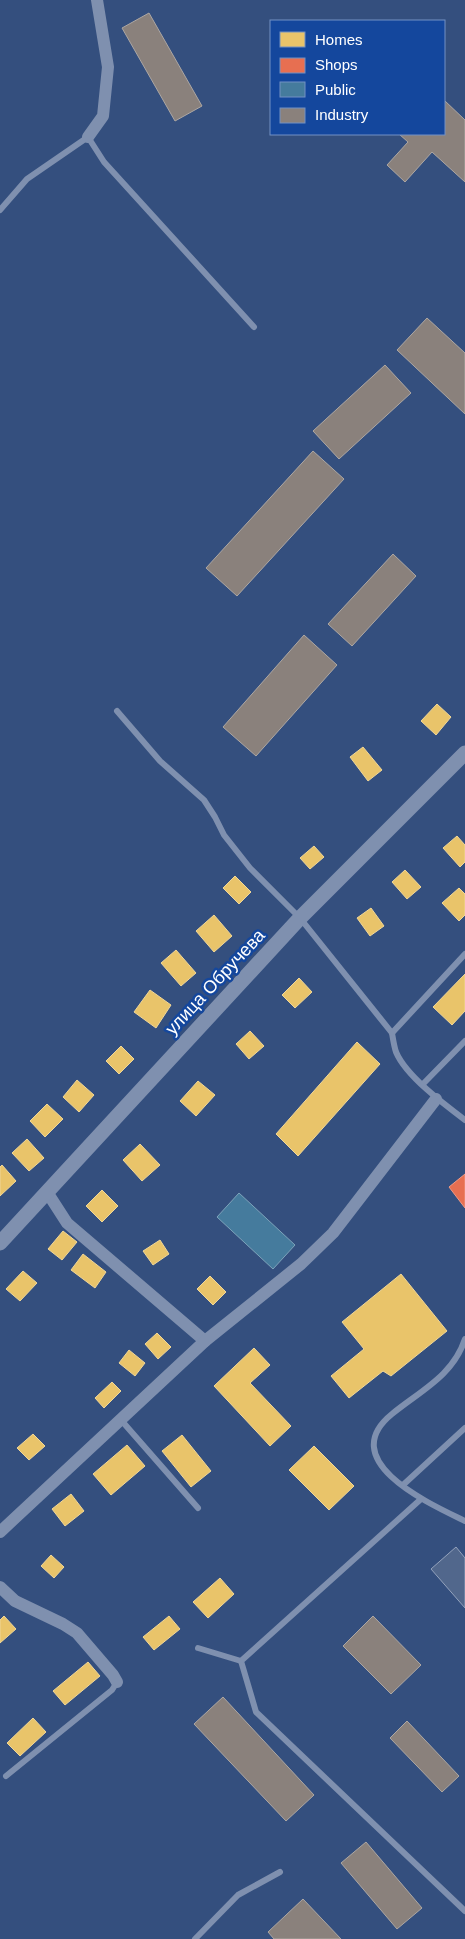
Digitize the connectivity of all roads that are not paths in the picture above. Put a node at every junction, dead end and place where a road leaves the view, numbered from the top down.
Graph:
1 (97, 0) edge
2 (88, 137) junction
3 (0, 210) edge
4 (254, 327) dead end
5 (117, 711) dead end
6 (465, 753) edge
7 (300, 918) junction
8 (465, 954) edge
9 (392, 1033) junction
10 (465, 1041) edge
11 (423, 1084) junction
12 (436, 1099) junction
13 (465, 1120) edge
14 (46, 1192) junction
15 (0, 1243) edge
16 (465, 1339) edge
17 (205, 1341) junction
18 (121, 1420) junction
19 (465, 1428) edge
20 (402, 1485) junction
21 (421, 1500) junction
22 (198, 1508) dead end
23 (465, 1521) edge
24 (0, 1532) edge
25 (0, 1587) edge
26 (198, 1648) dead end
27 (241, 1661) junction
28 (117, 1682) joint
29 (6, 1776) dead end
30 (280, 1872) dead end
31 (465, 1912) edge
32 (195, 1939) edge

1 - 2 street
2 - 3 lane
2 - 4 lane
5 - 7 lane
6 - 7 street, улица Обручева
7 - 9 lane
7 - 14 street, улица Обручева
8 - 9 lane
9 - 11 lane
10 - 11 lane
11 - 12 lane
12 - 13 lane
12 - 17 street
14 - 15 street, улица Обручева
14 - 17 street
16 - 20 lane
17 - 18 street
18 - 22 lane
18 - 24 street
19 - 20 lane
20 - 21 lane
21 - 23 lane
21 - 27 lane
25 - 28 street
26 - 27 lane
27 - 31 lane
28 - 29 lane
30 - 32 lane

